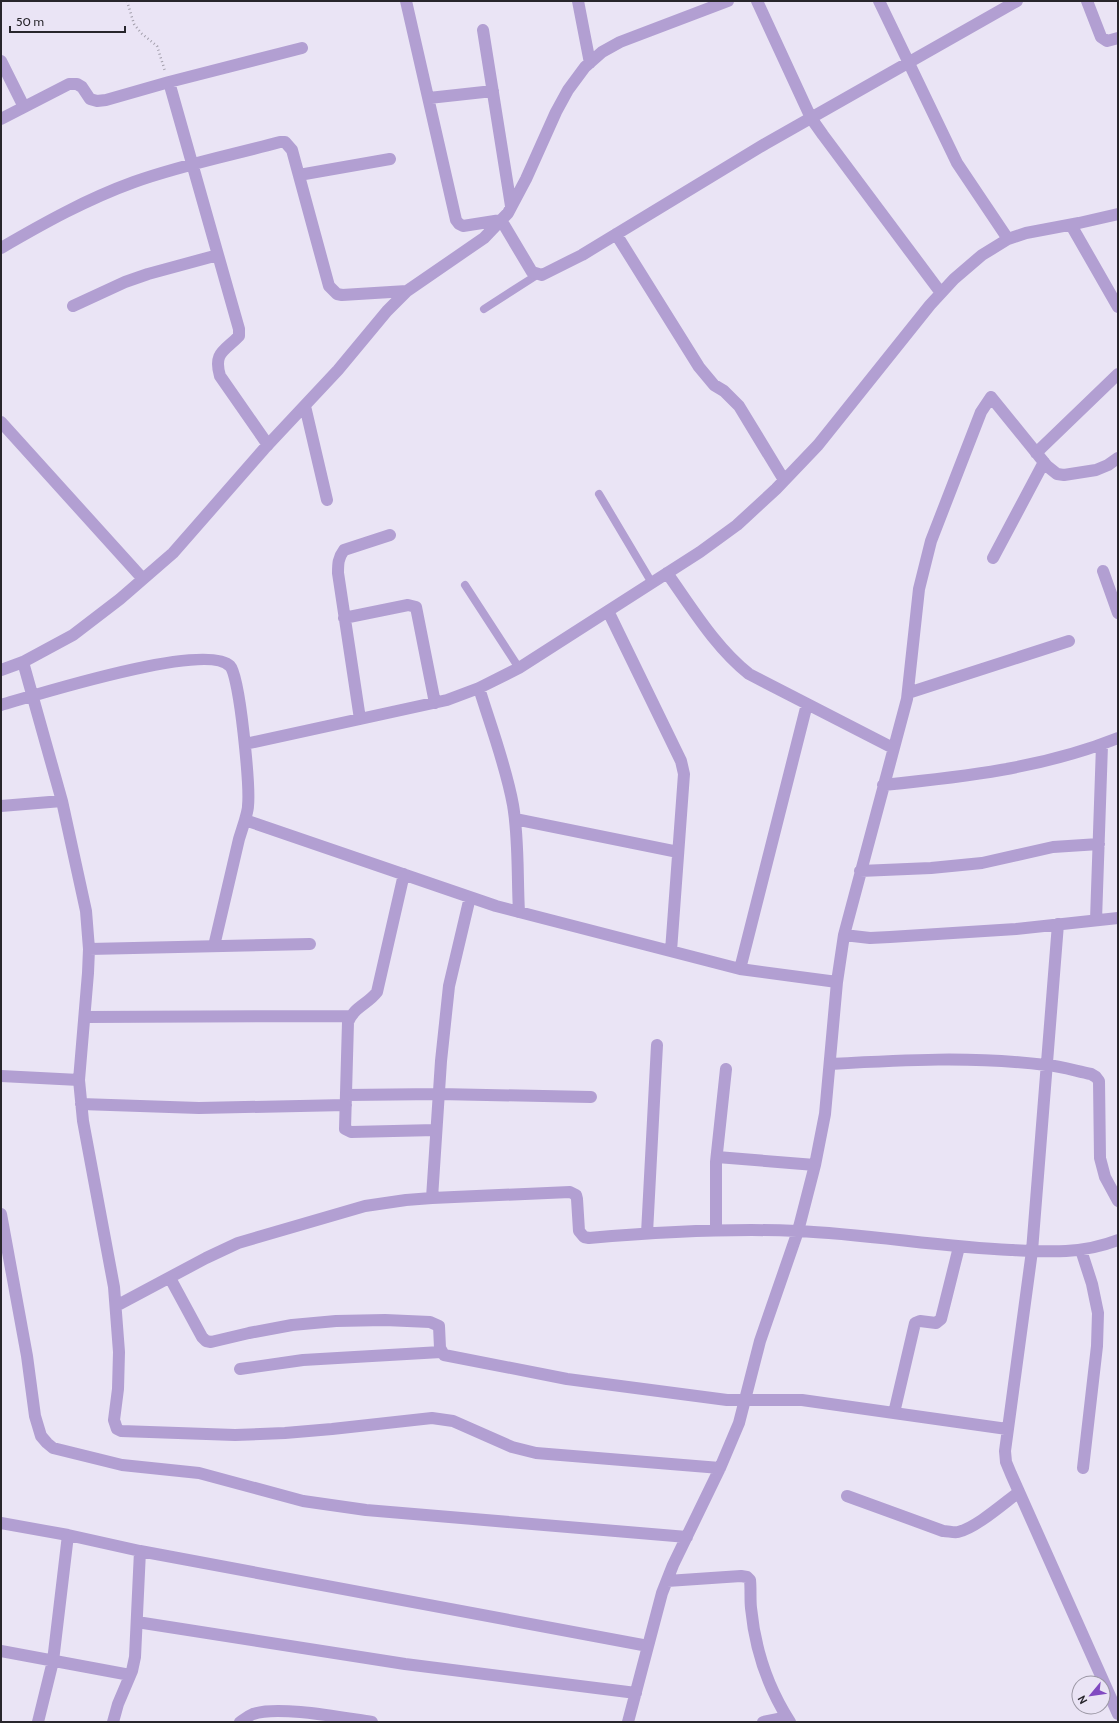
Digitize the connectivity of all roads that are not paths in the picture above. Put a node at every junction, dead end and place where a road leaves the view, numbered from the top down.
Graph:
1 (406, 1) edge
2 (578, 1) edge
3 (728, 1) edge
4 (757, 1) edge
5 (879, 1) edge
6 (1017, 1) edge
7 (1087, 1) edge
8 (710, 4) edge
9 (483, 30) dead end
10 (1118, 38) edge
11 (302, 48) dead end
12 (1, 61) edge
13 (590, 63) junction
14 (908, 63) junction
15 (169, 82) junction
16 (492, 90) junction
17 (429, 98) junction
18 (24, 107) junction
19 (811, 118) junction
20 (1, 119) edge
21 (390, 159) dead end
22 (192, 165) junction
23 (299, 175) junction
24 (511, 206) junction
25 (1118, 214) edge
26 (501, 220) junction
27 (1071, 225) junction
28 (616, 234) junction
29 (1008, 239) junction
30 (1, 248) edge
31 (218, 255) junction
32 (537, 275) junction
33 (408, 291) junction
34 (941, 293) junction
35 (73, 306) dead end
36 (1118, 307) edge
37 (484, 309) dead end
38 (1118, 374) edge
39 (304, 406) junction
40 (1, 422) edge
41 (268, 445) junction
42 (1040, 458) junction
43 (1118, 458) edge
44 (784, 480) junction
45 (599, 494) dead end
46 (327, 500) dead end
47 (390, 535) dead end
48 (993, 558) dead end
49 (1103, 571) dead end
50 (667, 573) junction
51 (143, 579) junction
52 (652, 583) junction
53 (465, 585) dead end
54 (608, 611) junction
55 (1118, 613) edge
56 (344, 618) junction
57 (1069, 640) dead end
58 (23, 662) junction
59 (519, 668) junction
60 (1, 670) edge
61 (479, 688) junction
62 (908, 693) junction
63 (32, 696) junction
64 (435, 703) junction
65 (807, 704) junction
66 (1, 705) edge
67 (360, 719) junction
68 (1118, 738) edge
69 (245, 744) junction
70 (1102, 744) junction
71 (893, 748) junction
72 (883, 785) junction
73 (62, 801) junction
74 (1, 806) edge
75 (515, 819) junction
76 (245, 820) junction
77 (1099, 844) junction
78 (678, 852) junction
79 (860, 871) junction
80 (404, 874) junction
81 (470, 897) junction
82 (518, 912) junction
83 (1118, 918) edge
84 (1096, 920) junction
85 (1058, 924) junction
86 (844, 935) junction
87 (310, 944) dead end
88 (214, 946) junction
89 (89, 949) junction
90 (671, 951) junction
91 (740, 969) junction
92 (837, 982) junction
93 (351, 1016) junction
94 (85, 1017) junction
95 (657, 1045) dead end
96 (830, 1064) junction
97 (1047, 1065) junction
98 (726, 1069) dead end
99 (1, 1076) edge
100 (79, 1080) junction
101 (439, 1094) junction
102 (591, 1098) dead end
103 (346, 1100) junction
104 (81, 1104) junction
105 (436, 1130) junction
106 (717, 1157) junction
107 (815, 1165) junction
108 (432, 1198) junction
109 (1118, 1201) edge
110 (1, 1214) edge
111 (716, 1230) junction
112 (798, 1231) junction
113 (647, 1233) junction
114 (1118, 1240) edge
115 (959, 1247) junction
116 (1081, 1250) junction
117 (1032, 1251) junction
118 (170, 1278) junction
119 (116, 1306) junction
120 (441, 1352) junction
121 (240, 1368) dead end
122 (746, 1401) junction
123 (894, 1412) junction
124 (1007, 1429) junction
125 (720, 1468) junction
126 (1083, 1468) dead end
127 (1019, 1492) junction
128 (848, 1496) dead end
129 (1, 1523) edge
130 (68, 1535) junction
131 (687, 1537) junction
132 (140, 1551) junction
133 (667, 1581) junction
134 (136, 1622) junction
135 (648, 1646) junction
136 (1, 1651) edge
137 (53, 1661) junction
138 (130, 1675) junction
139 (636, 1693) junction
140 (1118, 1714) edge
141 (788, 1719) edge
142 (38, 1722) edge
143 (113, 1722) edge
144 (240, 1722) edge
145 (372, 1722) edge
146 (628, 1722) edge
147 (763, 1722) edge

1 - 17 street
2 - 13 street
3 - 8 street
4 - 19 street
5 - 14 street
6 - 14 street
7 - 10 street
8 - 13 street
9 - 16 street
11 - 15 street
12 - 18 street
13 - 24 street
14 - 19 street
14 - 29 street
15 - 18 street
15 - 22 street
16 - 17 street
16 - 24 street
17 - 26 street
18 - 20 street
19 - 28 street
19 - 34 street
21 - 23 street
22 - 23 street
22 - 30 street
22 - 31 street
23 - 33 street
24 - 26 street
25 - 27 street
26 - 32 street
26 - 33 street
27 - 29 street
27 - 36 street
28 - 32 street
28 - 44 street
29 - 34 street
31 - 35 street
31 - 41 street
32 - 37 lane
33 - 39 street
34 - 44 street
38 - 42 street
39 - 41 street
39 - 46 street
40 - 51 street
41 - 51 street
42 - 43 street
42 - 48 street
42 - 62 street
44 - 50 street
45 - 52 lane
47 - 56 street
49 - 55 street
50 - 52 street
50 - 65 street
51 - 58 street
52 - 54 street
53 - 59 lane
54 - 59 street
54 - 78 street
56 - 64 street
56 - 67 street
57 - 62 street
58 - 60 street
58 - 63 street
59 - 61 street
61 - 64 street
61 - 75 street
62 - 71 street
63 - 66 street
63 - 69 street
63 - 73 street
64 - 67 street
65 - 71 street
65 - 91 street
67 - 69 street
68 - 70 street
69 - 76 street
70 - 72 street
70 - 77 street
71 - 72 street
72 - 79 street
73 - 74 street
73 - 89 street
75 - 78 street
75 - 82 street
76 - 80 street
76 - 88 street
77 - 79 street
77 - 84 street
78 - 90 street
79 - 86 street
80 - 81 street
80 - 93 street
81 - 82 street
81 - 101 street
82 - 90 street
83 - 84 street
84 - 85 street
85 - 86 street
85 - 97 street
86 - 92 street
87 - 88 street
88 - 89 street
89 - 94 street
90 - 91 street
91 - 92 street
92 - 96 street
93 - 94 street
93 - 103 street
94 - 100 street
95 - 113 street
96 - 97 street
96 - 107 street
97 - 109 street
97 - 117 street
98 - 106 street
99 - 100 street
100 - 104 street
101 - 102 street
101 - 103 street
101 - 105 street
103 - 104 street
103 - 105 street
104 - 119 street
105 - 108 street
106 - 107 street
106 - 111 street
107 - 112 street
108 - 113 street
108 - 118 street
110 - 131 street
111 - 112 street
111 - 113 street
112 - 115 street
112 - 122 street
114 - 116 street
115 - 117 street
115 - 123 street
116 - 117 street
116 - 126 street
117 - 124 street
118 - 119 street
118 - 120 street
119 - 125 street
120 - 121 street
120 - 122 street
122 - 123 street
122 - 125 street
123 - 124 street
124 - 127 street
125 - 131 street
127 - 128 street
127 - 140 street
129 - 130 street
130 - 132 street
130 - 137 street
131 - 133 street
132 - 134 street
132 - 135 street
133 - 135 street
133 - 141 street
134 - 138 street
134 - 139 street
135 - 139 street
136 - 137 street
137 - 138 street
137 - 142 street
138 - 143 street
139 - 146 street
141 - 147 street
144 - 145 street

